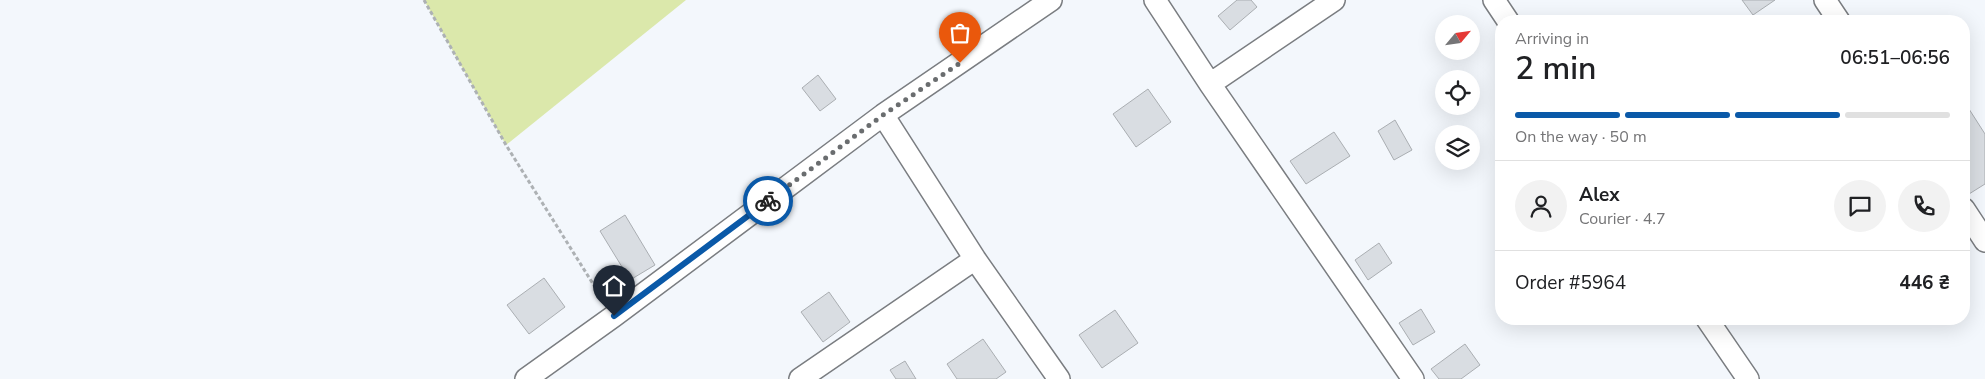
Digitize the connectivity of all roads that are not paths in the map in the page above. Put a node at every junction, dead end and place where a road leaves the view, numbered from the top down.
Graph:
1 (1051, 0) edge
2 (1155, 0) edge
3 (1334, 0) edge
4 (1494, 0) edge
5 (1825, 0) edge
6 (1504, 15) edge
7 (1835, 15) edge
8 (1210, 84) junction
9 (883, 115) junction
10 (1970, 218) edge
11 (1985, 241) edge
12 (975, 259) junction
13 (1711, 325) edge
14 (526, 379) edge
15 (800, 379) edge
16 (1059, 379) edge
17 (1413, 379) edge
18 (1748, 379) edge

1 - 9 street
2 - 8 street
3 - 8 street
4 - 6 street
5 - 7 street
8 - 17 street
9 - 12 street
9 - 14 street
10 - 11 street
12 - 15 street
12 - 16 street
13 - 18 street

